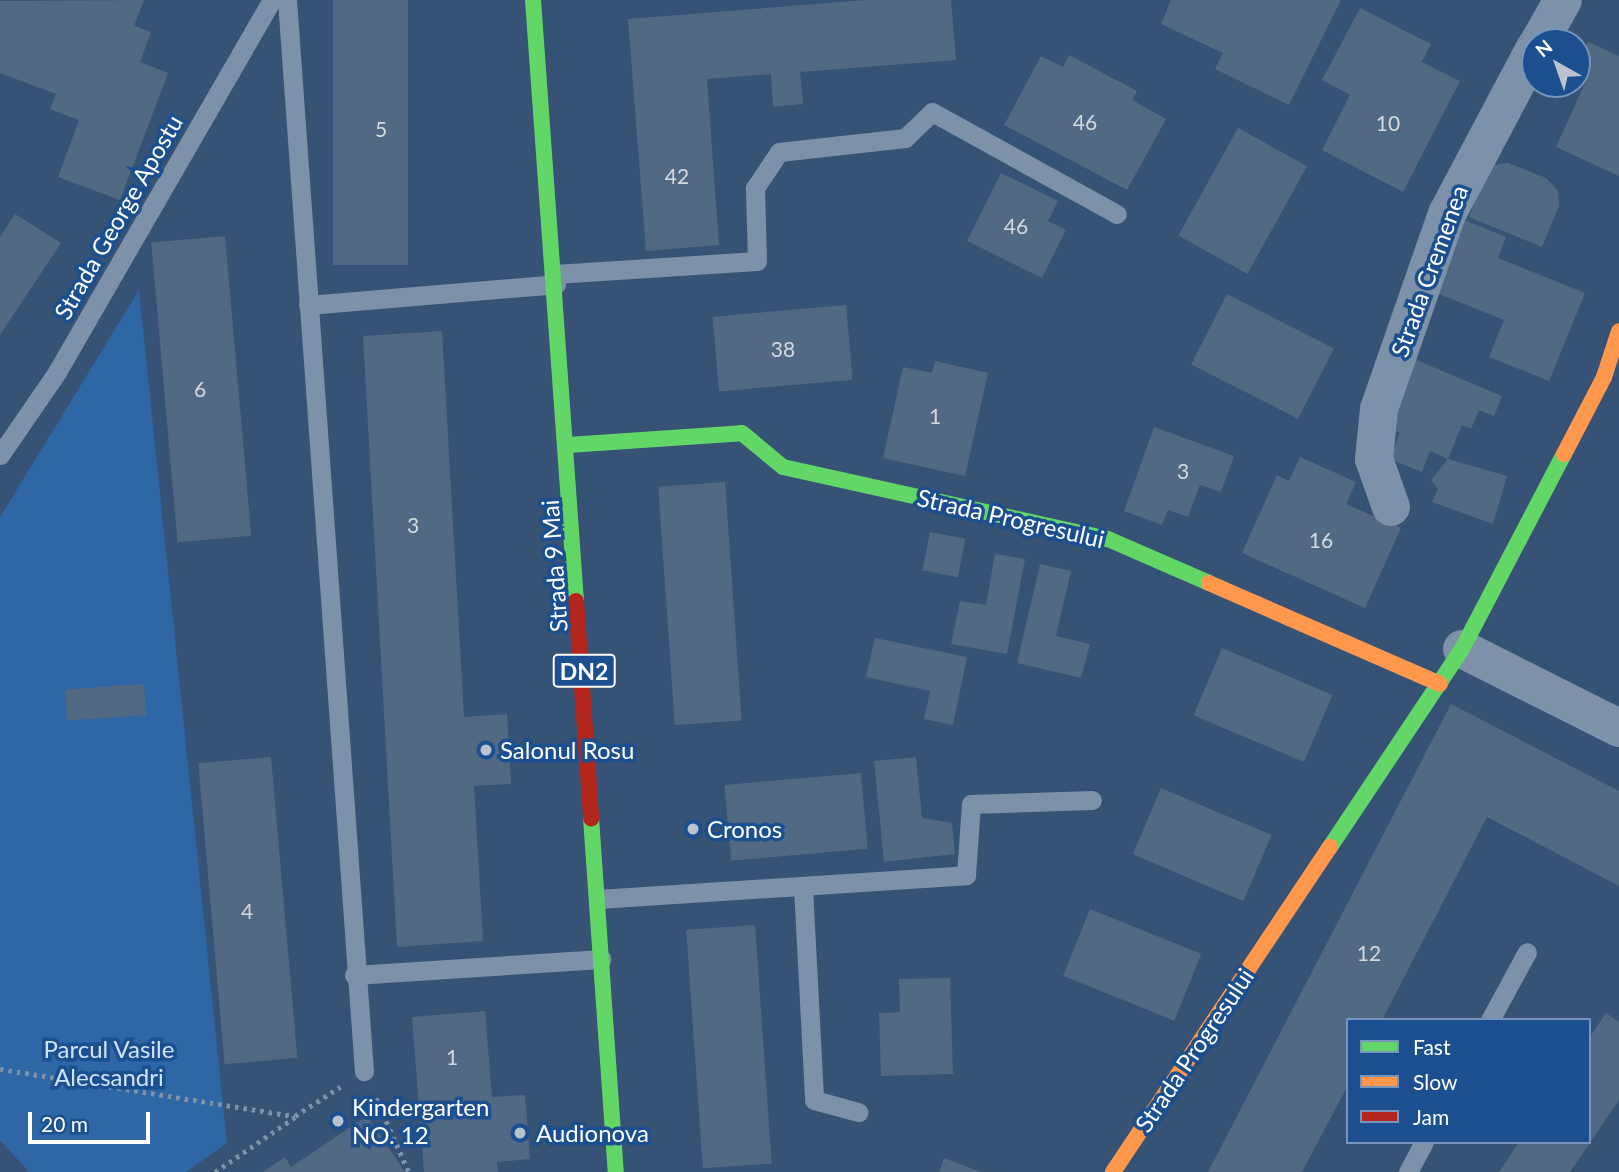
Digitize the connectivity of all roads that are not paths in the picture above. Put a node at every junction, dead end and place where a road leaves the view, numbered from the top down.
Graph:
1 (272, 0) edge
2 (287, 0) edge
3 (533, 0) edge
4 (1563, 0) edge
5 (1547, 28) edge
6 (1521, 74) edge
7 (1117, 214) dead end
8 (555, 279) junction
9 (308, 305) junction
10 (1619, 331) edge
11 (568, 444) junction
12 (0, 455) edge
13 (1391, 507) dead end
14 (1462, 649) junction
15 (1440, 684) junction
16 (1619, 728) edge
17 (1092, 800) dead end
18 (803, 887) junction
19 (598, 898) junction
20 (1527, 952) dead end
21 (601, 959) junction
22 (354, 975) junction
23 (1491, 1018) edge
24 (364, 1071) road end
25 (858, 1112) dead end
26 (1423, 1144) edge
27 (616, 1172) edge
28 (1113, 1172) edge
29 (1408, 1172) edge

1 - 12 lane, Strada George Apostu
2 - 9 lane
3 - 8 street, Strada 9 Mai / DN2
4 - 5 street
6 - 13 street, Strada Cremenea
7 - 8 lane
8 - 9 lane
8 - 11 street, Strada 9 Mai / DN2
9 - 22 lane
10 - 14 street, Strada Progresului
11 - 15 street, Strada Progresului
11 - 19 street, Strada 9 Mai / DN2
14 - 15 street, Strada Progresului
14 - 16 street
15 - 28 street, Strada Progresului
17 - 18 lane
18 - 19 lane
18 - 25 lane
19 - 21 street, Strada 9 Mai / DN2
20 - 23 lane
21 - 22 lane
21 - 27 street, Strada 9 Mai / DN2
22 - 24 lane
26 - 29 lane

